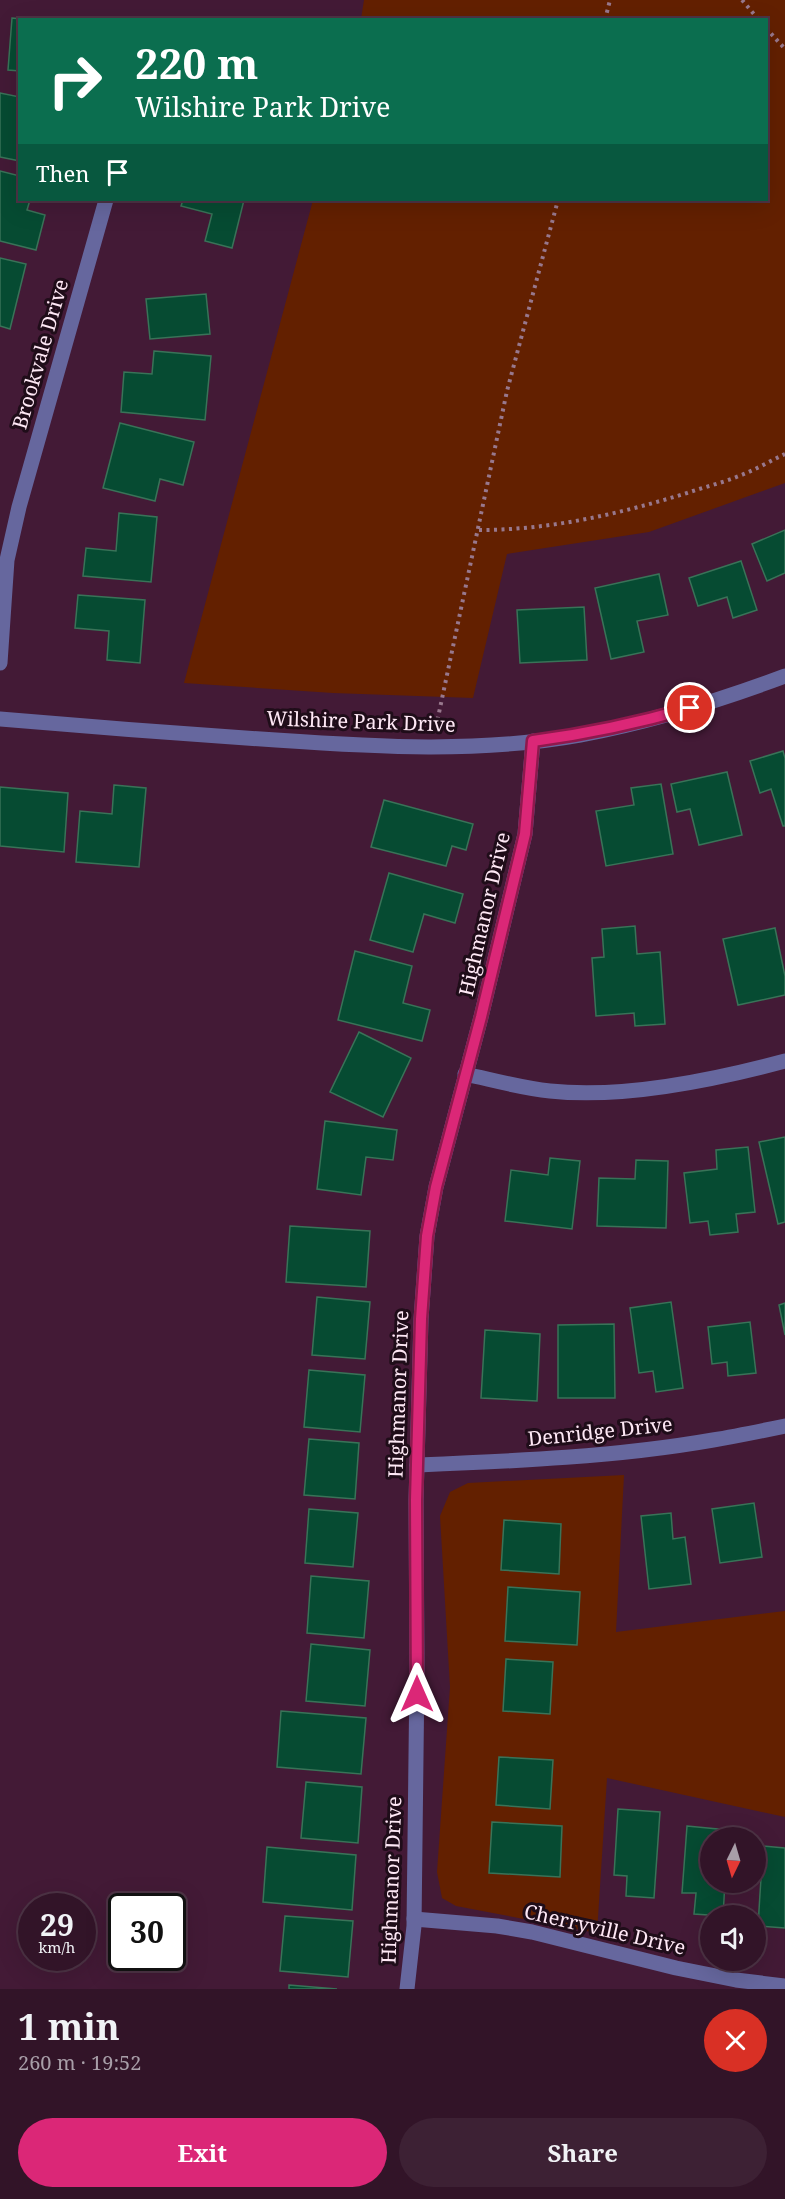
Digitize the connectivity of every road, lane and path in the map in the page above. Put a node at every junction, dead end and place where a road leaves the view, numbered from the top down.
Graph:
1 (610, 0) edge
2 (742, 0) edge
3 (606, 18) edge
4 (757, 18) edge
5 (768, 30) edge
6 (785, 49) edge
7 (106, 201) edge
8 (558, 201) edge
9 (785, 454) edge
10 (479, 530) junction
11 (0, 663) edge
12 (785, 676) edge
13 (0, 719) edge
14 (533, 741) junction
15 (431, 748) junction
16 (785, 1061) edge
17 (465, 1074) junction
18 (785, 1426) edge
19 (417, 1465) junction
20 (414, 1919) junction
21 (785, 1986) edge
22 (407, 1989) edge

1 - 3 path
2 - 4 path
5 - 6 path
7 - 11 street, Brookvale Drive
8 - 10 path
9 - 10 path
10 - 15 path
12 - 14 street, Wilshire Park Drive
13 - 15 street, Wilshire Park Drive
14 - 15 street, Wilshire Park Drive
14 - 17 street, Highmanor Drive
16 - 17 street
17 - 19 street, Highmanor Drive
18 - 19 street, Denridge Drive
19 - 20 street, Highmanor Drive
20 - 21 street, Cherryville Drive
20 - 22 street, Highmanor Drive

